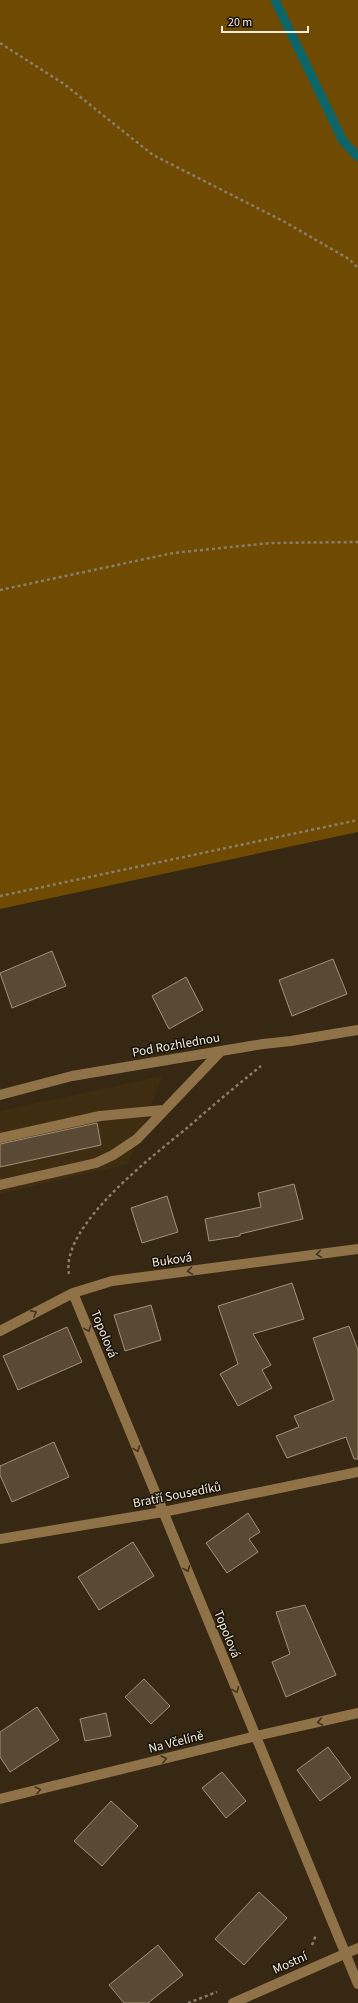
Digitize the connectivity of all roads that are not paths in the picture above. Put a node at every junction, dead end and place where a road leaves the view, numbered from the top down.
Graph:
1 (358, 1030) edge
2 (221, 1051) junction
3 (0, 1095) edge
4 (163, 1110) junction
5 (0, 1138) edge
6 (0, 1185) edge
7 (358, 1249) edge
8 (73, 1293) junction
9 (0, 1332) edge
10 (358, 1472) edge
11 (163, 1512) junction
12 (0, 1539) edge
13 (358, 1713) edge
14 (256, 1736) junction
15 (0, 1799) edge
16 (358, 1948) edge
17 (345, 1953) junction
18 (358, 1984) edge
19 (233, 2003) edge

1 - 2 street, Pod Rozhlednou
2 - 3 street, Pod Rozhlednou
2 - 4 street
4 - 5 street
4 - 6 street
7 -> 8 street, Buková
9 -> 8 street, Buková
8 -> 11 street, Topolová
10 - 11 street, Bratří Sousedíků
11 - 12 street, Bratří Sousedíků
11 -> 14 street, Topolová
13 -> 14 street, Na Včelíně
15 -> 14 street, Na Včelíně
14 - 17 street, Topolová
16 - 17 street, Mostní
17 - 18 street, Topolová
17 - 19 street, Mostní

